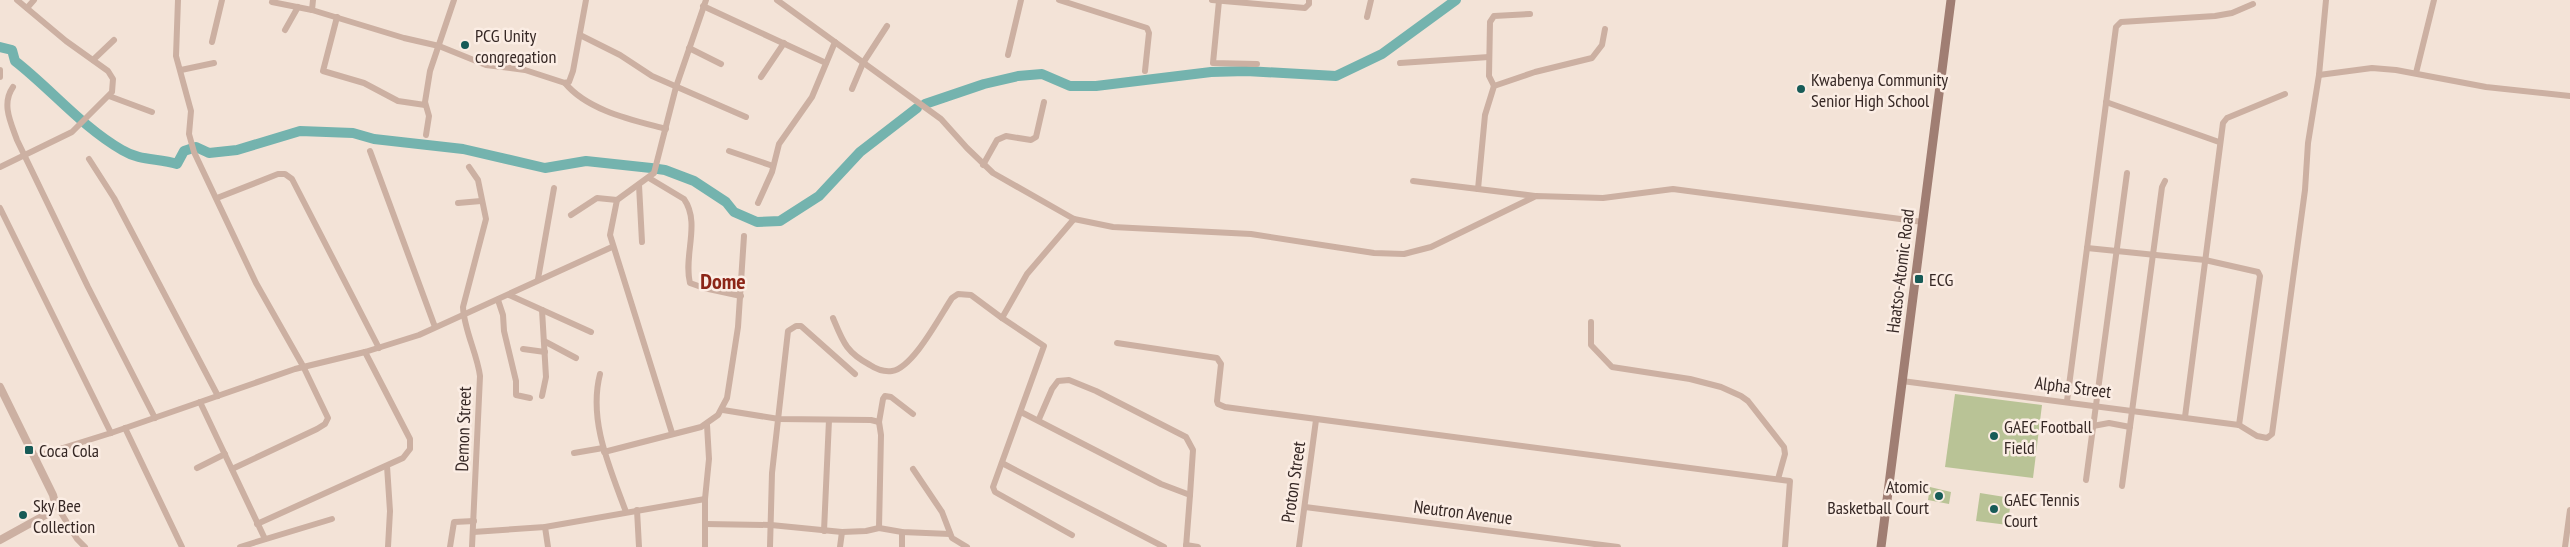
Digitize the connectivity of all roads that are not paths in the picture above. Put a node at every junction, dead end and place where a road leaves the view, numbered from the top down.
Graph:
1 (17, 0) edge
2 (34, 0) edge
3 (178, 0) edge
4 (222, 0) edge
5 (313, 0) edge
6 (454, 0) edge
7 (586, 0) edge
8 (778, 0) edge
9 (1021, 0) edge
10 (1058, 0) edge
11 (1212, 0) edge
12 (1309, 0) edge
13 (1370, 0) edge
14 (1951, 0) edge
15 (2326, 0) edge
16 (2434, 0) edge
17 (1219, 1) edge
18 (1239, 1) edge
19 (272, 2) dead end
20 (704, 3) edge
21 (2253, 4) dead end
22 (298, 7) junction
23 (27, 8) junction
24 (312, 10) junction
25 (1530, 14) dead end
26 (337, 17) junction
27 (1367, 17) dead end
28 (887, 26) dead end
29 (1605, 29) dead end
30 (285, 30) dead end
31 (580, 35) junction
32 (114, 40) dead end
33 (212, 42) dead end
34 (835, 42) junction
35 (784, 43) junction
36 (439, 46) junction
37 (689, 48) junction
38 (1008, 55) dead end
39 (1489, 57) junction
40 (94, 60) junction
41 (214, 63) dead end
42 (826, 63) junction
43 (863, 63) junction
44 (1400, 63) dead end
45 (721, 64) dead end
46 (1257, 64) dead end
47 (0, 70) edge
48 (181, 70) junction
49 (1145, 71) dead end
50 (2416, 73) junction
51 (2319, 75) junction
52 (0, 77) edge
53 (761, 77) dead end
54 (565, 83) junction
55 (1494, 86) junction
56 (13, 87) dead end
57 (676, 87) junction
58 (852, 88) dead end
59 (2285, 94) dead end
60 (109, 96) junction
61 (2570, 96) edge
62 (4, 98) edge
63 (1044, 102) dead end
64 (2106, 102) junction
65 (424, 105) junction
66 (152, 112) dead end
67 (746, 117) dead end
68 (666, 129) junction
69 (426, 135) dead end
70 (2219, 142) junction
71 (370, 151) dead end
72 (729, 151) dead end
73 (25, 155) junction
74 (89, 159) dead end
75 (983, 165) junction
76 (773, 166) junction
77 (0, 167) edge
78 (469, 167) dead end
79 (2127, 173) dead end
80 (651, 176) junction
81 (1412, 181) dead end
82 (2165, 181) dead end
83 (639, 185) junction
84 (554, 188) dead end
85 (1478, 189) junction
86 (1536, 196) junction
87 (217, 198) junction
88 (617, 200) junction
89 (481, 201) junction
90 (758, 202) dead end
91 (458, 203) dead end
92 (0, 208) edge
93 (571, 215) dead end
94 (1074, 220) junction
95 (1923, 222) junction
96 (744, 236) dead end
97 (642, 242) dead end
98 (612, 247) junction
99 (2087, 248) junction
100 (2116, 250) junction
101 (2153, 254) junction
102 (2205, 260) junction
103 (538, 279) junction
104 (509, 295) junction
105 (741, 296) junction
106 (498, 300) junction
107 (542, 310) junction
108 (463, 316) junction
109 (833, 318) dead end
110 (1002, 318) junction
111 (1591, 322) dead end
112 (436, 328) junction
113 (591, 332) dead end
114 (544, 341) junction
115 (1117, 343) dead end
116 (379, 348) junction
117 (523, 349) dead end
118 (364, 352) junction
119 (545, 352) junction
120 (576, 358) dead end
121 (303, 366) junction
122 (600, 374) dead end
123 (855, 374) dead end
124 (1902, 381) junction
125 (0, 386) edge
126 (218, 396) junction
127 (542, 396) dead end
128 (530, 398) dead end
129 (2066, 401) junction
130 (200, 402) junction
131 (2096, 405) junction
132 (723, 410) junction
133 (2132, 410) junction
134 (1021, 412) junction
135 (913, 414) dead end
136 (2185, 417) junction
137 (155, 418) junction
138 (779, 419) junction
139 (829, 420) junction
140 (1039, 420) junction
141 (1316, 420) junction
142 (879, 422) junction
143 (707, 424) junction
144 (2239, 425) junction
145 (2093, 426) junction
146 (2130, 426) junction
147 (125, 428) junction
148 (111, 433) junction
149 (672, 434) junction
150 (604, 450) junction
151 (574, 453) dead end
152 (225, 454) junction
153 (34, 457) junction
154 (1002, 463) junction
155 (386, 466) junction
156 (197, 468) dead end
157 (913, 469) dead end
158 (232, 470) junction
159 (1778, 478) junction
160 (2086, 480) dead end
161 (2122, 486) dead end
162 (1190, 495) junction
163 (705, 499) junction
164 (55, 503) junction
165 (1304, 507) junction
166 (637, 510) junction
167 (2570, 510) edge
168 (626, 512) junction
169 (332, 519) dead end
170 (474, 521) junction
171 (257, 524) junction
172 (706, 524) junction
173 (771, 525) junction
174 (546, 527) junction
175 (879, 528) junction
176 (824, 531) junction
177 (473, 532) junction
178 (842, 532) junction
179 (902, 532) junction
180 (950, 534) junction
181 (1072, 534) dead end
182 (265, 539) junction
183 (0, 540) edge
184 (1186, 546) edge
185 (85, 547) edge
186 (182, 547) edge
187 (240, 547) edge
188 (388, 547) edge
189 (450, 547) edge
190 (472, 547) edge
191 (478, 547) edge
192 (548, 547) edge
193 (639, 547) edge
194 (705, 547) edge
195 (770, 547) edge
196 (840, 547) edge
197 (902, 547) edge
198 (967, 547) edge
199 (1164, 547) edge
200 (1198, 547) edge
201 (1299, 547) edge
202 (1618, 547) edge
203 (1785, 547) edge
204 (1881, 547) edge
205 (2565, 547) edge

1 - 23 street
2 - 23 street
3 - 48 street
4 - 33 street
5 - 24 street
6 - 36 street
7 - 31 street
8 - 34 street
9 - 38 street
10 - 49 street
11 - 17 street
12 - 18 street
13 - 27 street
14 - 95 main road, Haatso-Atomic Road
15 - 51 street
16 - 50 street
17 - 18 street
17 - 46 street
19 - 22 street
20 - 35 street
20 - 37 street
21 - 64 street
22 - 24 street
22 - 30 street
23 - 40 street
24 - 26 street
25 - 39 street
26 - 36 street
26 - 65 street
28 - 43 street
29 - 55 street
31 - 54 street
31 - 57 street
32 - 40 street
34 - 42 street
34 - 43 street
35 - 42 street
35 - 53 street
36 - 54 street
36 - 65 street
37 - 45 street
37 - 57 street
39 - 44 street
39 - 55 street
40 - 60 street
41 - 48 street
42 - 76 street
43 - 58 street
43 - 75 street
47 - 52 street
48 - 87 street
50 - 51 street
50 - 61 street
51 - 144 street, Alpha Street
54 - 68 street
55 - 85 street
56 - 62 street
57 - 67 street
57 - 68 street
59 - 70 street
60 - 66 street
60 - 73 street
62 - 73 street
63 - 75 street
64 - 70 street
64 - 99 street
65 - 69 street
68 - 80 street
70 - 102 street
71 - 112 street
72 - 76 street
73 - 77 street
73 - 137 street
74 - 126 street
75 - 94 street
76 - 90 street
78 - 89 street
79 - 100 street
80 - 83 street
80 - 105 street
81 - 85 street
82 - 101 street
83 - 88 street
83 - 97 street
84 - 103 street
85 - 86 street
86 - 94 street
86 - 95 street
87 - 116 street
87 - 121 street
88 - 93 street
88 - 98 street
89 - 91 street
89 - 108 street
92 - 148 street
94 - 110 street
95 - 124 main road, Haatso-Atomic Road
96 - 105 street
98 - 103 street
98 - 149 street
99 - 100 street
99 - 129 street
100 - 101 street
100 - 131 street
101 - 102 street
101 - 133 street
102 - 136 street
102 - 144 street
103 - 104 street
104 - 106 street
104 - 107 street
105 - 132 street
106 - 108 street
106 - 128 street
107 - 113 street
107 - 114 street
108 - 112 street
108 - 170 street, Demon Street
109 - 110 street
110 - 134 street
111 - 159 street
112 - 116 street
114 - 119 street
114 - 120 street
115 - 141 street
116 - 118 street
117 - 119 street
118 - 121 street
118 - 155 street
119 - 127 street
121 - 126 street
121 - 158 street
122 - 150 street
123 - 138 street
124 - 129 street, Alpha Street
124 - 204 main road, Haatso-Atomic Road
125 - 153 street
126 - 130 street
129 - 131 street, Alpha Street
130 - 137 street
130 - 152 street
131 - 133 street, Alpha Street
131 - 145 street
132 - 138 street
132 - 143 street
133 - 136 street, Alpha Street
133 - 146 street
134 - 140 street
134 - 154 street
135 - 142 street
136 - 144 street, Alpha Street
137 - 147 street
138 - 139 street
138 - 173 street
139 - 142 street
139 - 176 street
140 - 162 street
140 - 162 street
141 - 159 street
141 - 165 street, Proton Street
142 - 175 street
143 - 149 street
143 - 163 street
145 - 146 street
145 - 160 street
146 - 161 street
147 - 148 street
147 - 186 street
148 - 153 street
149 - 150 street
150 - 151 street
150 - 168 street
152 - 156 street
152 - 158 street
153 - 164 street
154 - 181 street
154 - 199 street
155 - 171 street
155 - 188 street
157 - 180 street
158 - 171 street
159 - 203 street
162 - 184 street
163 - 166 street
163 - 172 street
164 - 183 street
164 - 185 street
165 - 201 street, Proton Street
165 - 202 street, Neutron Avenue
166 - 168 street
166 - 193 street
167 - 205 street
168 - 174 street
169 - 182 street
170 - 177 street, Demon Street
170 - 189 street
171 - 182 street
172 - 173 street
172 - 194 street
173 - 176 street
173 - 195 street
174 - 177 street
174 - 192 street
175 - 178 street
175 - 179 street
176 - 178 street
177 - 190 street, Demon Street
178 - 196 street
179 - 180 street
179 - 197 street
180 - 198 street
182 - 187 street
184 - 200 street
190 - 191 street

